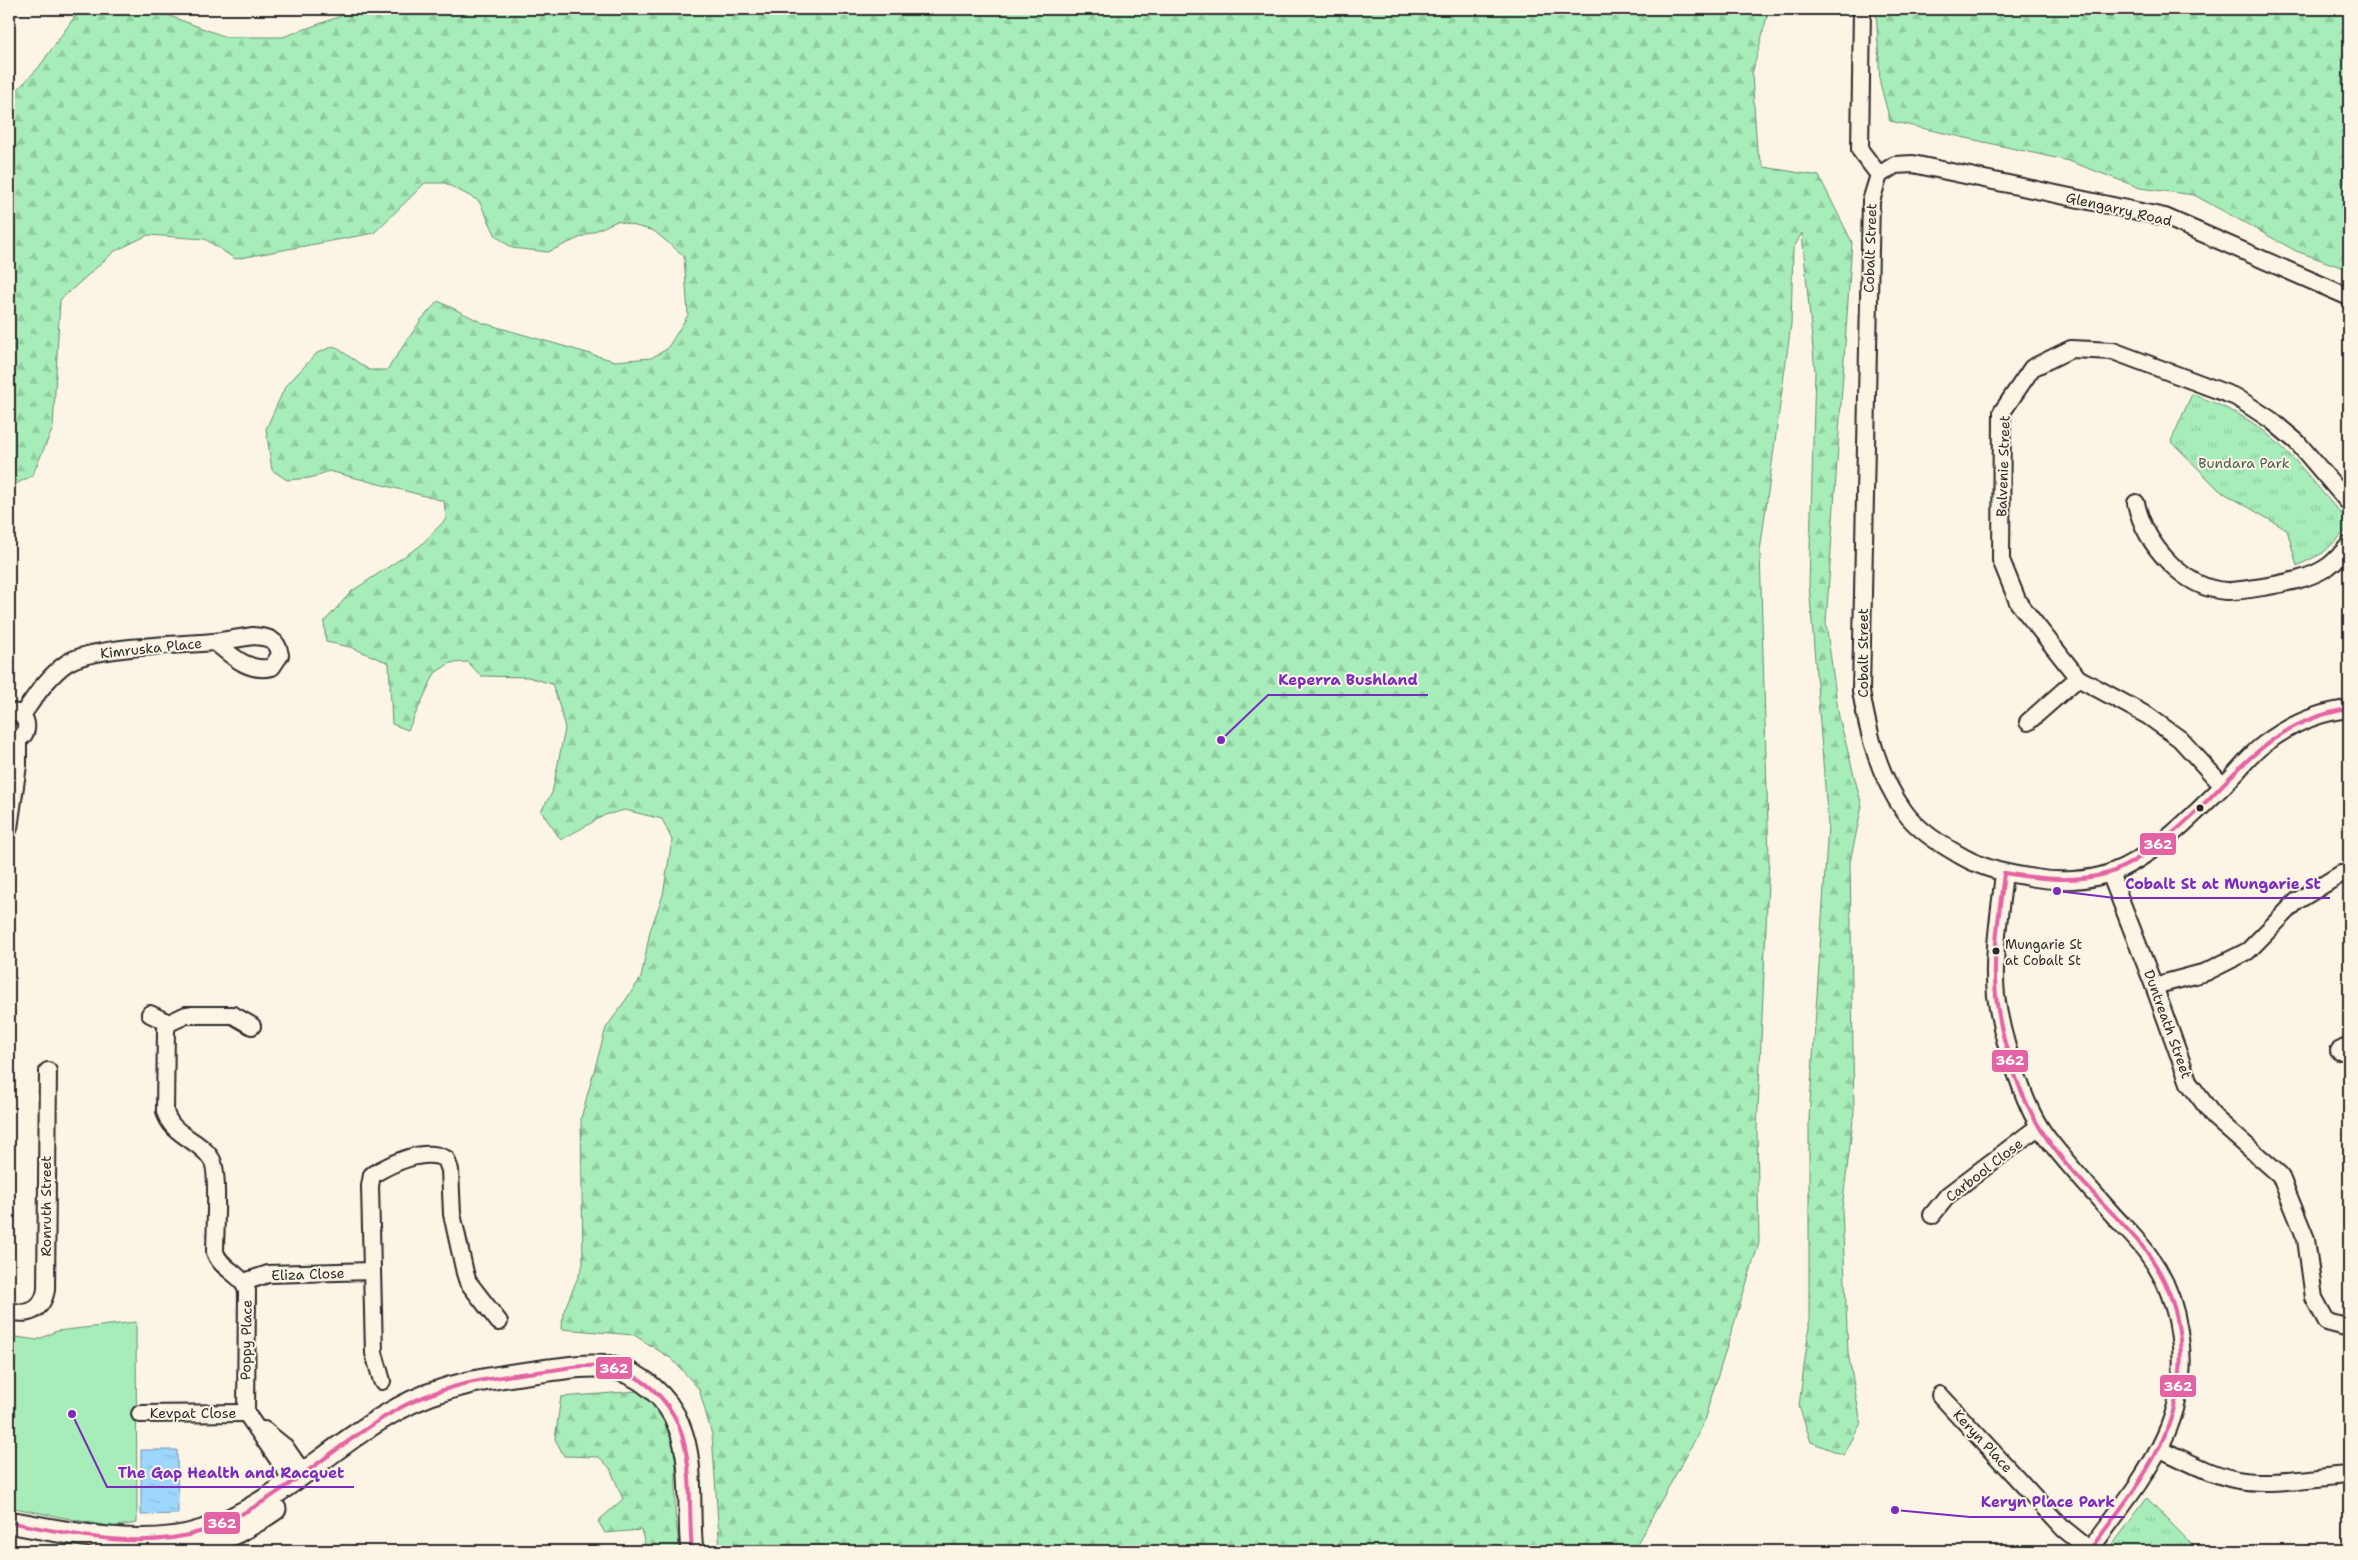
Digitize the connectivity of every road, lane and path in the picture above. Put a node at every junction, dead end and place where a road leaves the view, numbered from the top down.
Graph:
1 (1862, 9) edge
2 (1879, 175) junction
3 (2349, 296) edge
4 (2136, 503) dead end
5 (2349, 503) edge
6 (2349, 545) edge
7 (215, 642) dead end
8 (2078, 678) junction
9 (2349, 709) edge
10 (15, 714) edge
11 (2028, 722) dead end
12 (13, 740) edge
13 (2223, 786) junction
14 (9, 828) edge
15 (2004, 873) junction
16 (2110, 873) junction
17 (2349, 874) edge
18 (2154, 986) junction
19 (150, 1014) dead end
20 (169, 1023) junction
21 (252, 1026) dead end
22 (48, 1071) dead end
23 (2038, 1127) junction
24 (1932, 1215) dead end
25 (372, 1271) junction
26 (244, 1282) junction
27 (9, 1311) edge
28 (499, 1322) dead end
29 (2349, 1328) edge
30 (382, 1381) dead end
31 (1940, 1395) dead end
32 (140, 1414) dead end
33 (249, 1417) junction
34 (2160, 1449) junction
35 (2349, 1475) edge
36 (300, 1480) junction
37 (9, 1522) edge
38 (9, 1532) edge
39 (217, 1540) edge
40 (2090, 1550) edge
41 (104, 1551) edge
42 (186, 1551) edge
43 (692, 1551) edge

1 - 2 street
2 - 3 street, Glengarry Road
2 - 15 street, Cobalt Street
4 - 6 street
5 - 8 street, Balvenie Street
7 - 10 street, Kimruska Place
8 - 11 street
8 - 13 street, Balvenie Street
9 - 13 street, Cobalt Street
10 - 12 street
12 - 14 street
13 - 16 street, Cobalt Street
15 - 16 street, Cobalt Street
15 - 23 street
16 - 18 street, Duntreath Street
17 - 18 street
18 - 29 street, Duntreath Street
19 - 20 street
20 - 21 street
20 - 26 street, Poppy Place
22 - 27 street, Ronruth Street
23 - 24 street, Carbool Close
23 - 34 street
25 - 26 street, Eliza Close
25 - 28 street
25 - 30 street
26 - 33 street, Poppy Place
31 - 40 street, Keryn Place
32 - 33 street, Kevpat Close
33 - 36 street
34 - 35 street
34 - 40 street
36 - 39 main road
36 - 43 main road
37 - 39 main road
38 - 41 main road
39 - 42 main road

